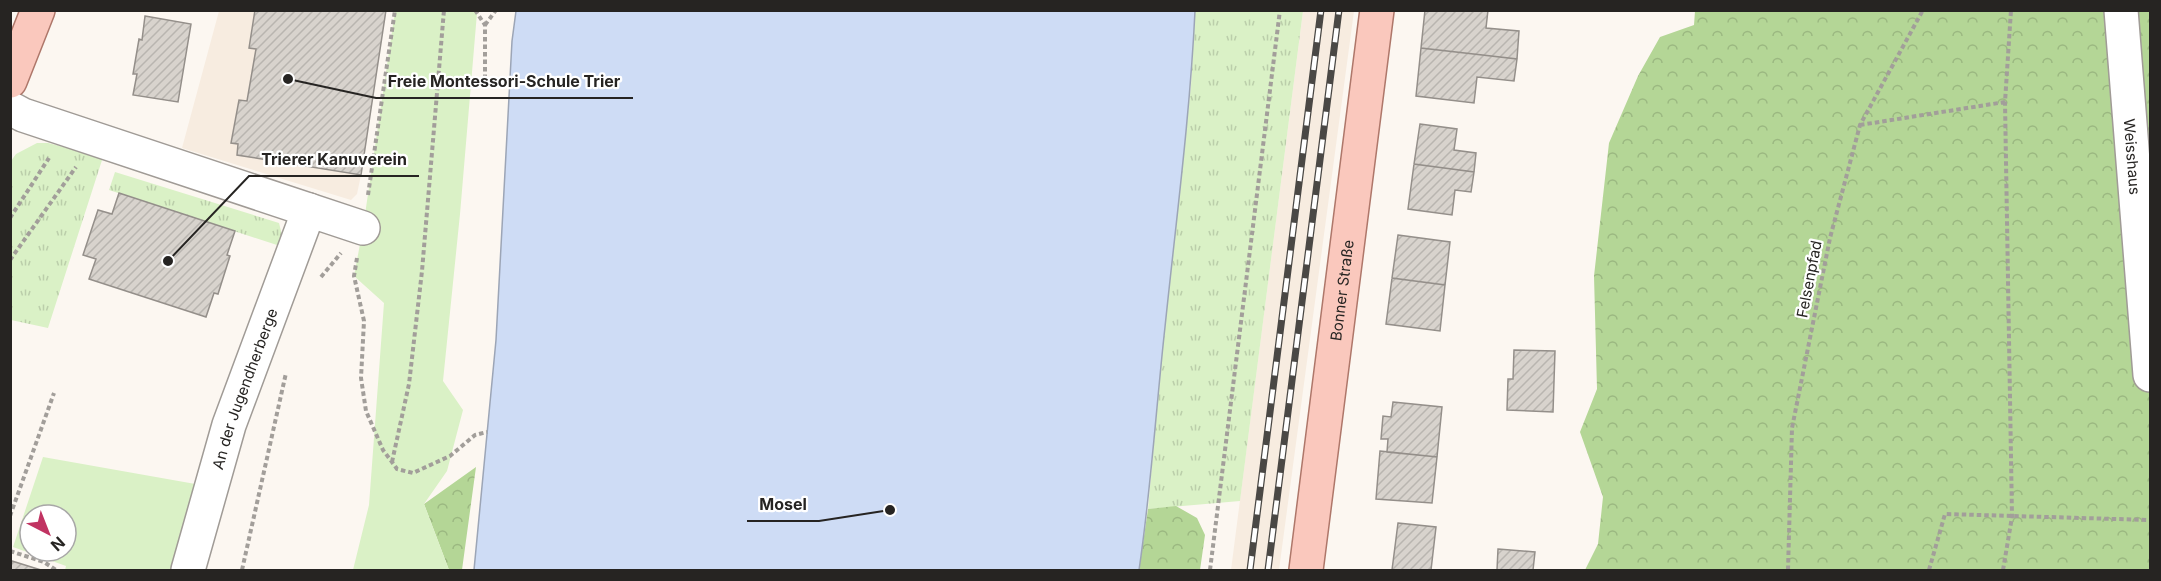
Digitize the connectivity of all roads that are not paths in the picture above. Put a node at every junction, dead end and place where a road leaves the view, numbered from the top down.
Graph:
1 (38, 10) edge
2 (1377, 10) edge
3 (2121, 10) edge
4 (10, 81) edge
5 (10, 108) edge
6 (309, 210) junction
7 (363, 228) road end
8 (2151, 375) edge
9 (188, 570) edge
10 (1306, 570) edge

1 - 4 main road
2 - 10 main road, Bonner Straße
3 - 8 street, Weisshaus
5 - 6 street
6 - 7 street
6 - 9 street, An der Jugendherberge

